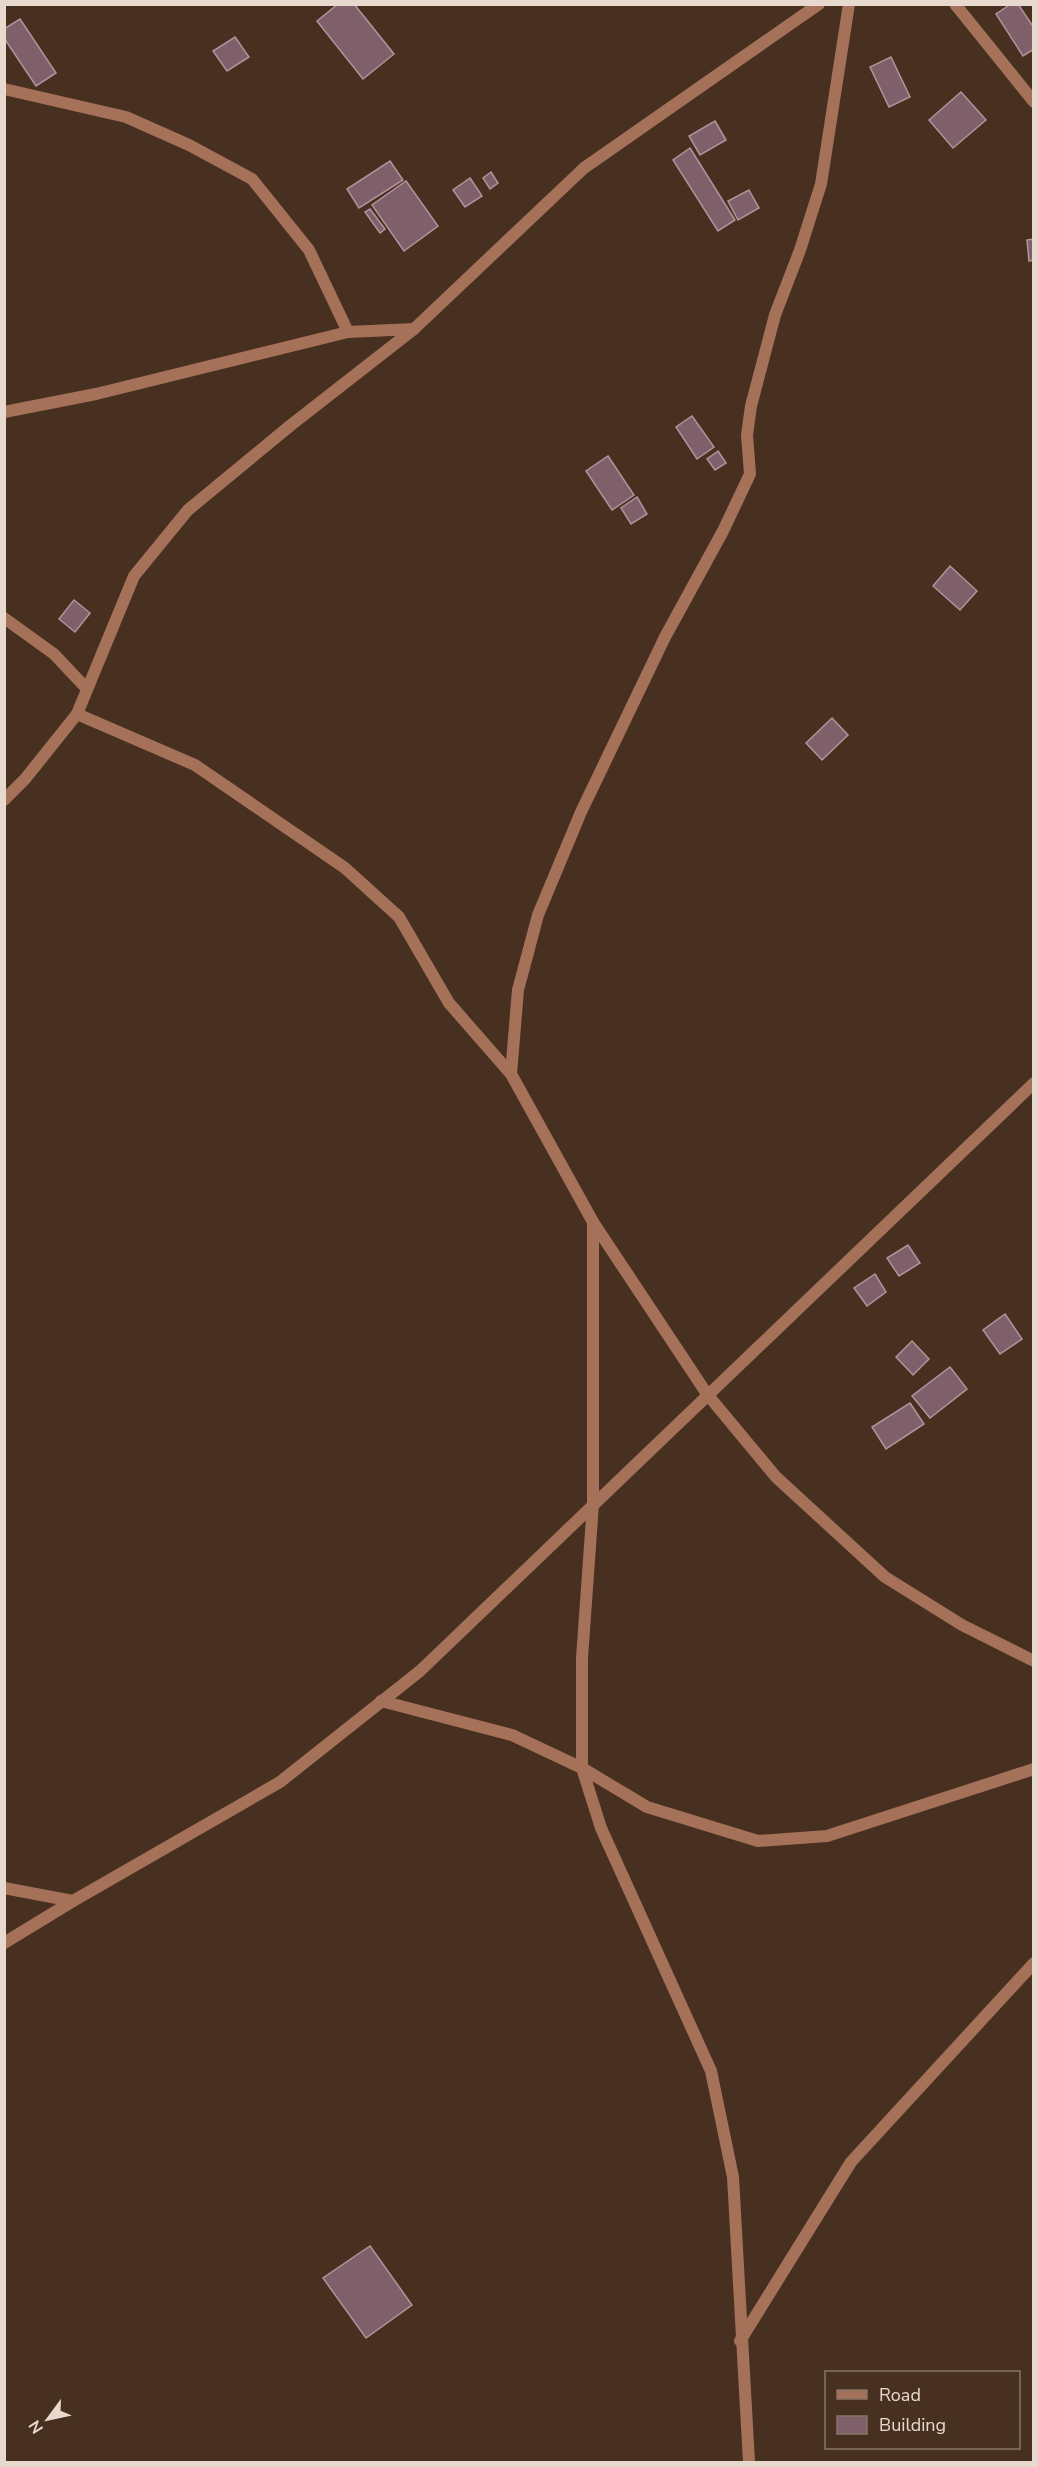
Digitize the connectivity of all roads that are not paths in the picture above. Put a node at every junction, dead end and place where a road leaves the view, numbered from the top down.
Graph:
1 (819, 4) edge
2 (849, 4) edge
3 (955, 4) edge
4 (4, 89) edge
5 (1034, 102) edge
6 (414, 329) junction
7 (348, 332) junction
8 (4, 412) edge
9 (4, 618) edge
10 (87, 689) junction
11 (77, 714) junction
12 (4, 800) edge
13 (510, 1074) junction
14 (1034, 1083) edge
15 (593, 1222) junction
16 (707, 1394) junction
17 (593, 1504) junction
18 (1034, 1661) edge
19 (381, 1701) junction
20 (582, 1768) junction
21 (1034, 1769) edge
22 (4, 1887) edge
23 (73, 1901) junction
24 (4, 1943) edge
25 (1034, 1963) edge
26 (740, 2341) junction
27 (749, 2463) edge

1 - 6 street
2 - 13 street
3 - 5 street
4 - 7 street
6 - 7 street
6 - 10 street
7 - 8 street
9 - 10 street
10 - 11 street
11 - 12 street
11 - 13 street
13 - 15 street
14 - 16 street
15 - 16 street
15 - 17 street
16 - 17 street
16 - 18 street
17 - 19 street
17 - 20 street
19 - 20 street
19 - 23 street
20 - 21 street
20 - 26 street
22 - 23 street
23 - 24 street
25 - 26 street
26 - 27 street

